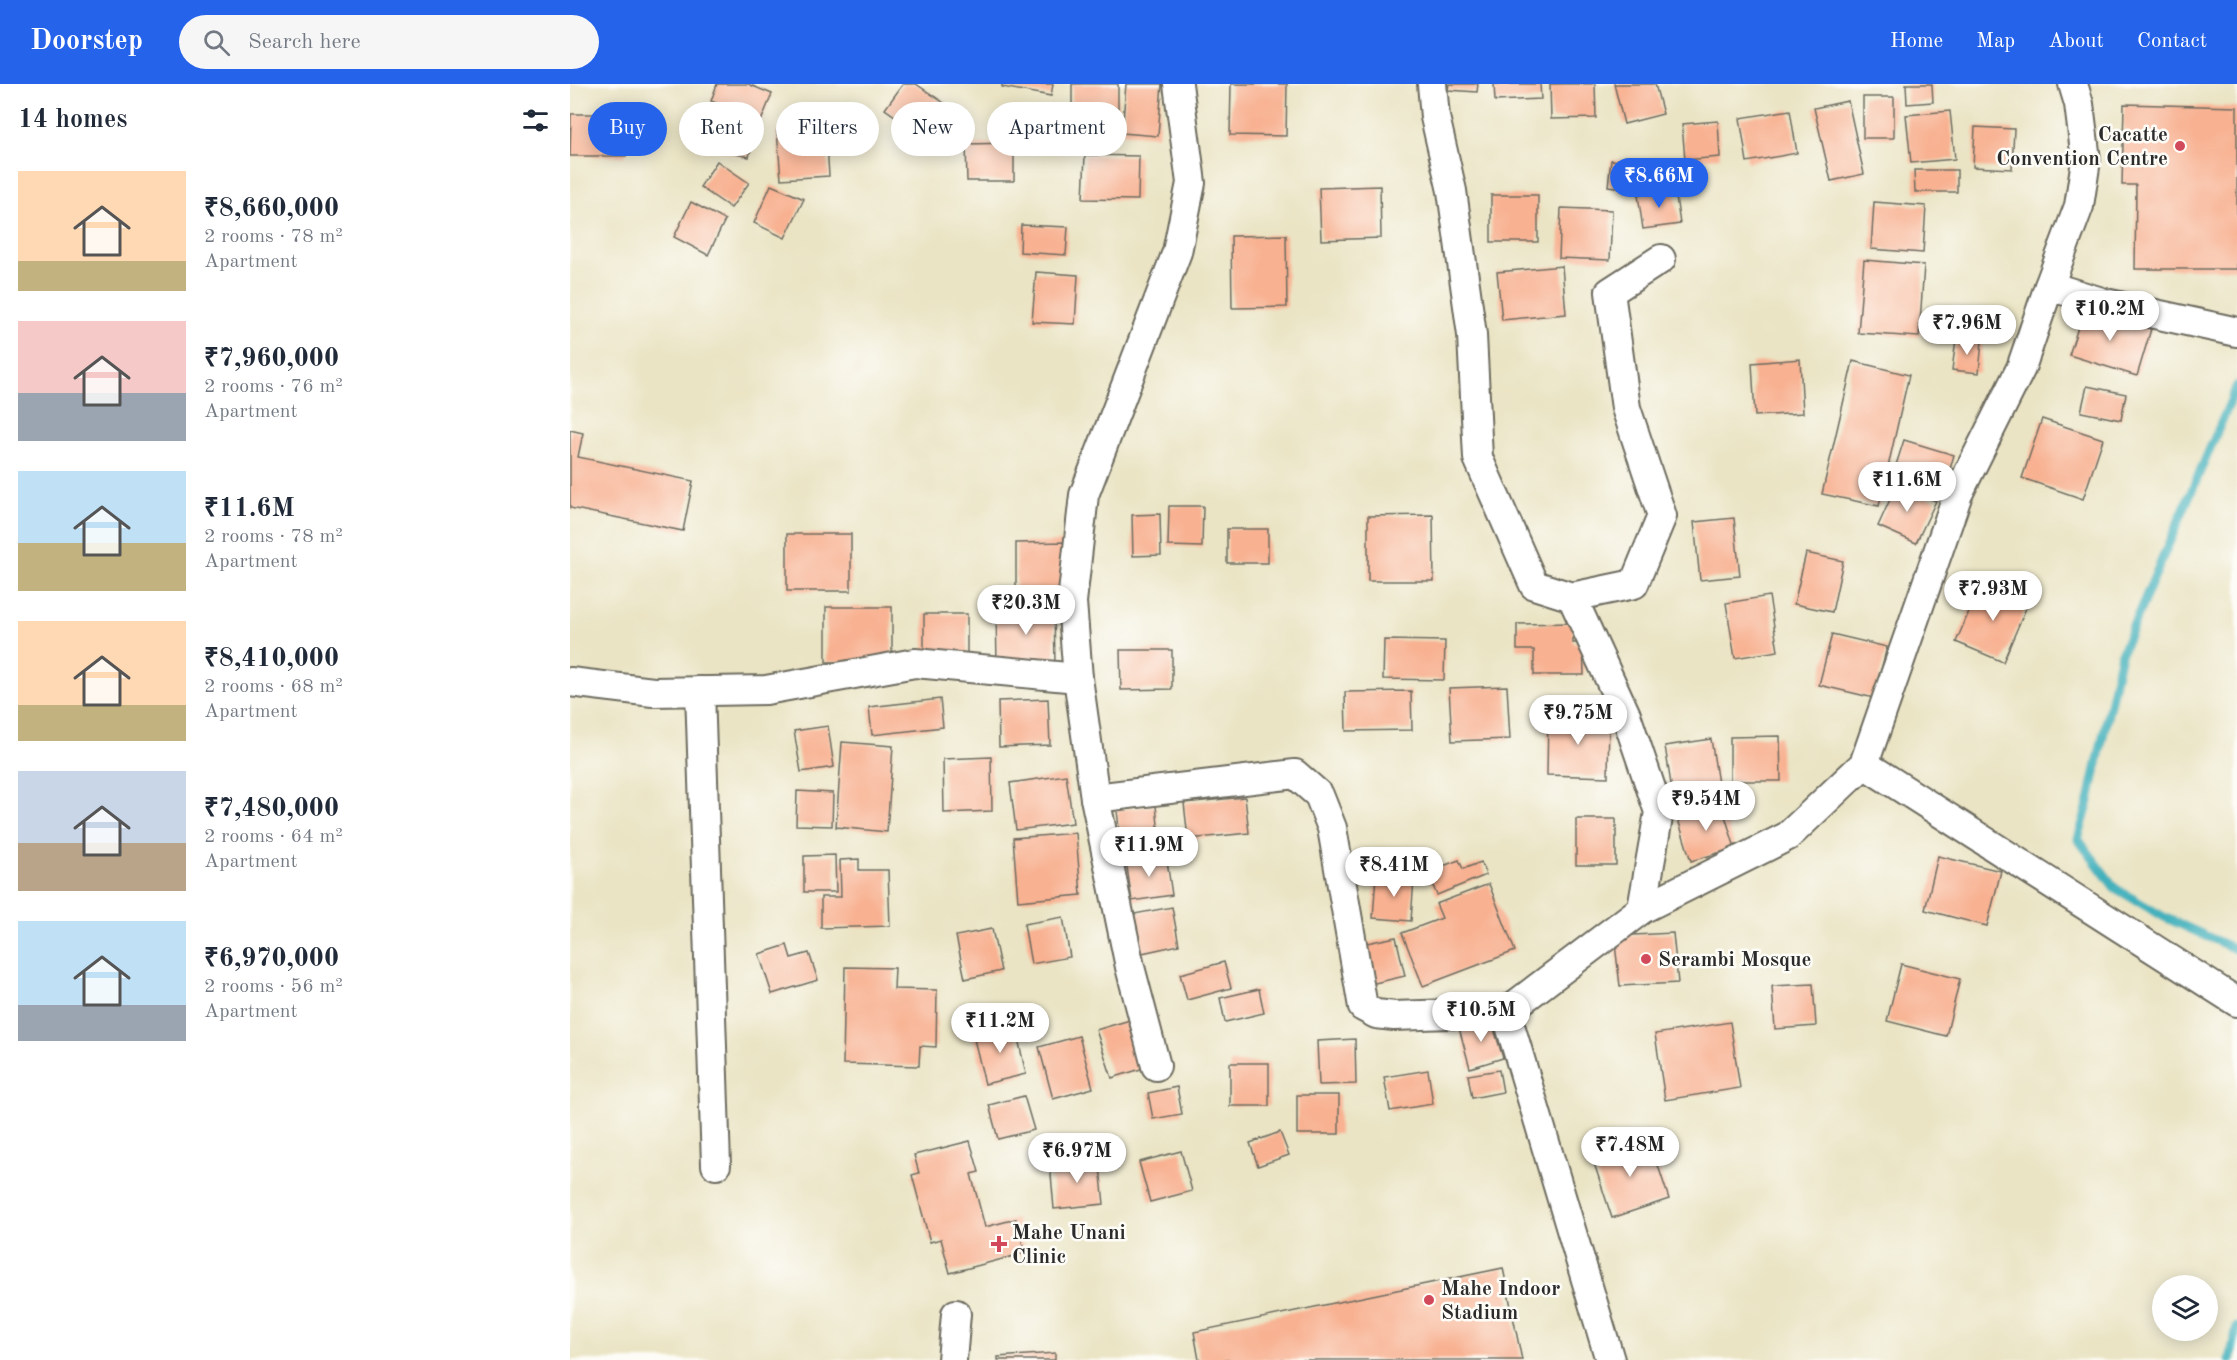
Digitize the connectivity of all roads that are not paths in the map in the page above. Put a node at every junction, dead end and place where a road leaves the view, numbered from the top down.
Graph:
1 (1178, 84) edge
2 (1432, 84) edge
3 (2073, 84) edge
4 (1661, 259) dead end
5 (2049, 286) junction
6 (2237, 332) edge
7 (1572, 597) junction
8 (1078, 678) junction
9 (570, 682) edge
10 (700, 691) junction
11 (1864, 764) junction
12 (1095, 798) junction
13 (1642, 909) junction
14 (2237, 1002) edge
15 (1506, 1012) junction
16 (1156, 1066) dead end
17 (716, 1165) dead end
18 (956, 1314) dead end
19 (952, 1360) edge
20 (1610, 1360) edge

1 - 8 street
2 - 7 street
3 - 5 street
4 - 7 street
5 - 6 street
5 - 11 street
7 - 13 street
8 - 10 street
8 - 12 street
9 - 10 street
10 - 17 street
11 - 13 street
11 - 14 street
12 - 15 street
12 - 16 street
13 - 15 street
15 - 20 street
18 - 19 street

